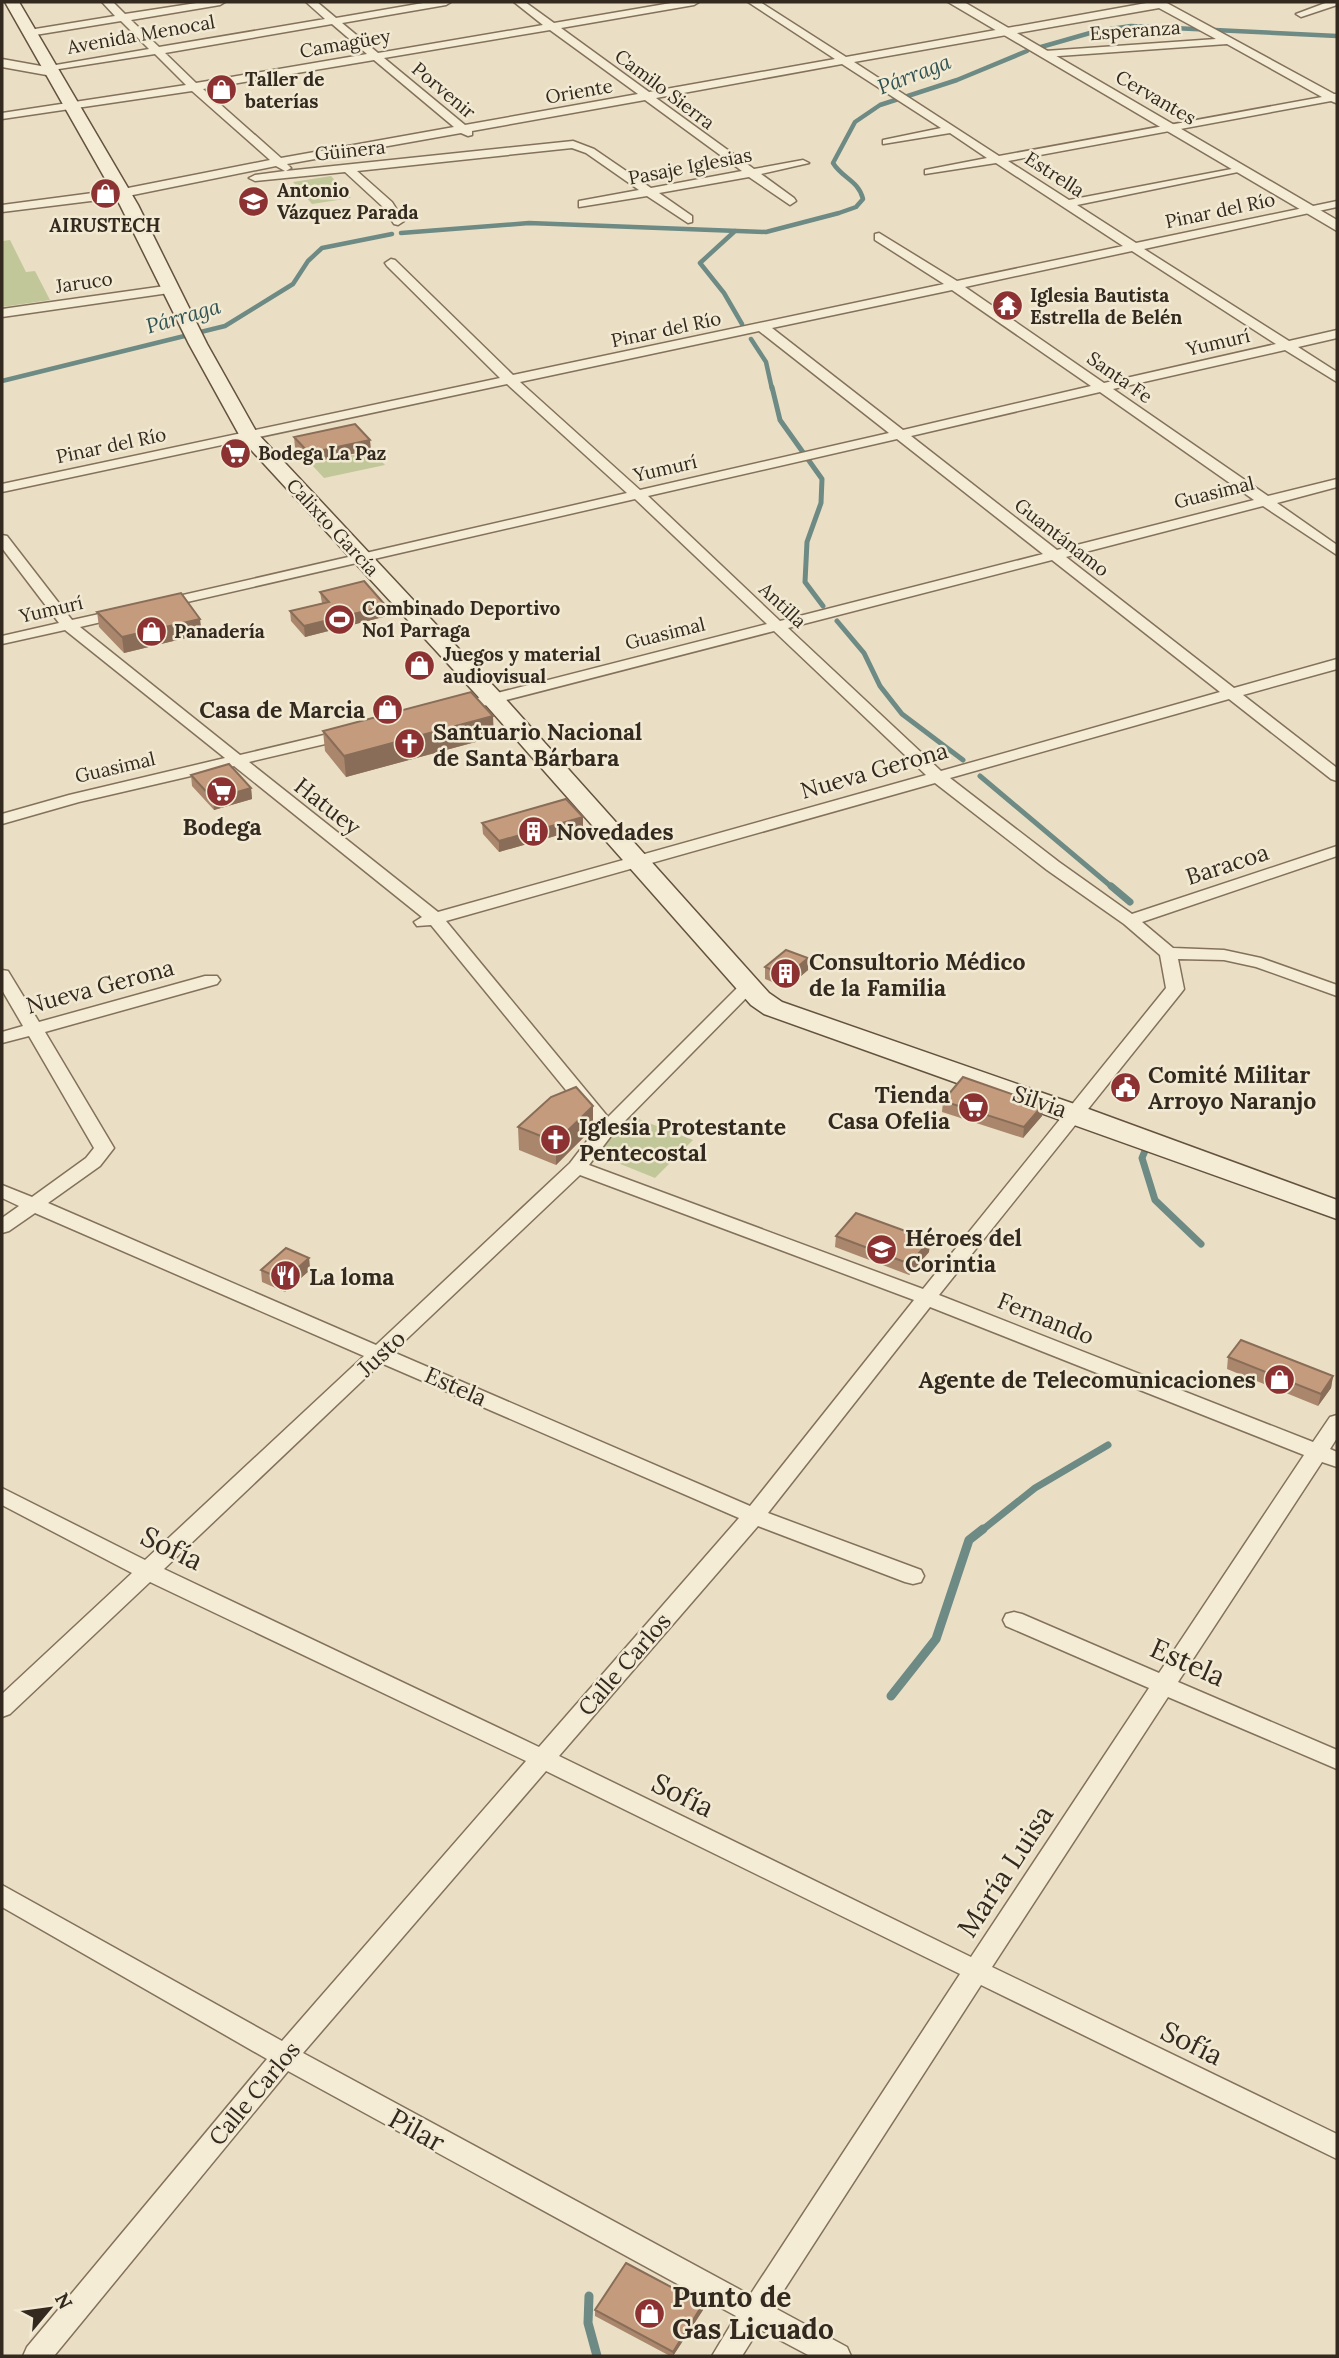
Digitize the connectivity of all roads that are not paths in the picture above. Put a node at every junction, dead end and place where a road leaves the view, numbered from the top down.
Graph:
1 (12, 2) edge
2 (107, 2) edge
3 (220, 2) edge
4 (311, 2) edge
5 (446, 2) edge
6 (519, 2) edge
7 (694, 2) edge
8 (753, 2) edge
9 (955, 2) edge
10 (1337, 2) edge
11 (1160, 3) edge
12 (1301, 14) dead end
13 (123, 17) junction
14 (332, 21) junction
15 (550, 25) junction
16 (1004, 32) junction
17 (29, 33) junction
18 (1224, 39) junction
19 (158, 51) junction
20 (1038, 51) junction
21 (375, 55) junction
22 (843, 62) junction
23 (2, 63) edge
24 (51, 70) junction
25 (194, 87) junction
26 (647, 97) junction
27 (1336, 98) edge
28 (73, 107) junction
29 (2, 116) edge
30 (464, 129) junction
31 (1172, 129) junction
32 (950, 130) junction
33 (887, 142) dead end
34 (490, 152) junction
35 (998, 161) junction
36 (278, 162) junction
37 (803, 163) dead end
38 (348, 168) junction
39 (1238, 169) junction
40 (748, 172) junction
41 (929, 172) dead end
42 (291, 174) junction
43 (646, 192) junction
44 (122, 193) junction
45 (790, 201) dead end
46 (583, 204) dead end
47 (1067, 204) junction
48 (1337, 204) edge
49 (2, 209) edge
50 (1310, 210) junction
51 (688, 219) dead end
52 (398, 221) dead end
53 (1337, 226) edge
54 (878, 237) dead end
55 (1133, 248) junction
56 (391, 263) dead end
57 (954, 285) junction
58 (172, 289) junction
59 (2, 313) edge
60 (764, 328) junction
61 (1337, 334) edge
62 (1286, 346) junction
63 (1337, 378) edge
64 (511, 381) junction
65 (1102, 388) junction
66 (902, 435) junction
67 (249, 436) junction
68 (1337, 483) edge
69 (2, 488) edge
70 (637, 494) junction
71 (1265, 501) junction
72 (2, 540) edge
73 (1337, 551) edge
74 (1054, 555) junction
75 (362, 559) junction
76 (841, 611) joint
77 (818, 616) joint
78 (68, 625) junction
79 (777, 627) junction
80 (2, 640) edge
81 (1337, 664) edge
82 (1232, 694) junction
83 (493, 699) junction
84 (439, 712) edge
85 (371, 728) edge
86 (235, 761) junction
87 (1337, 776) edge
88 (938, 777) junction
89 (2, 818) edge
90 (1337, 852) edge
91 (639, 860) junction
92 (429, 920) junction
93 (1130, 920) junction
94 (1168, 953) junction
95 (2, 975) edge
96 (211, 980) dead end
97 (748, 987) junction
98 (1337, 991) edge
99 (34, 1029) junction
100 (2, 1038) edge
101 (1073, 1113) junction
102 (607, 1128) junction
103 (577, 1167) junction
104 (2, 1191) edge
105 (32, 1204) junction
106 (1337, 1210) edge
107 (2, 1227) edge
108 (927, 1298) junction
109 (381, 1354) junction
110 (1337, 1422) edge
111 (1327, 1457) edge
112 (2, 1496) edge
113 (754, 1516) junction
114 (148, 1571) junction
115 (913, 1576) dead end
116 (1014, 1619) dead end
117 (1163, 1684) junction
118 (2, 1708) edge
119 (541, 1758) junction
120 (1337, 1760) edge
121 (2, 1895) edge
122 (975, 1972) junction
123 (285, 2056) junction
124 (1337, 2147) edge
125 (754, 2311) junction
126 (37, 2356) edge
127 (726, 2356) edge
128 (837, 2356) edge

1 - 17 main road, Calixto García
2 - 13 street
3 - 13 street
4 - 14 street, Porvenir
5 - 14 street, Avenida Menocal
6 - 15 street, Camilo Sierra
7 - 15 street, Camagüey
8 - 22 street, Estrella
9 - 16 street, Cervantes
10 - 12 street
11 - 16 street, Oriente
11 - 18 street
13 - 17 street
13 - 19 street
14 - 19 street, Avenida Menocal
14 - 21 street, Porvenir
15 - 21 street, Camagüey
15 - 26 street, Camilo Sierra
16 - 20 street, Cervantes
16 - 22 street, Oriente
17 - 24 main road, Calixto García
18 - 20 street, Esperanza
18 - 27 street
19 - 24 street, Avenida Menocal
19 - 25 street
20 - 31 street, Cervantes
21 - 25 street, Camagüey
21 - 30 street, Porvenir
22 - 26 street, Oriente
22 - 32 street, Estrella
23 - 24 street, Avenida Menocal
24 - 28 main road, Calixto García
25 - 28 street, Camagüey
25 - 36 street
26 - 30 street, Oriente
26 - 40 street, Camilo Sierra
27 - 31 street
28 - 29 street, Camagüey
28 - 44 main road, Calixto García
30 - 34 street, Porvenir
30 - 36 street, Oriente
31 - 35 street
31 - 39 street, Cervantes
32 - 33 street
32 - 35 street, Estrella
34 - 38 street, Güinera
34 - 43 street, Güinera
35 - 41 street
35 - 47 street, Estrella
36 - 42 street
36 - 44 street, Oriente
37 - 40 street, Pasaje Iglesias
38 - 42 street, Güinera
38 - 52 street
39 - 47 street
39 - 50 street, Cervantes
40 - 43 street, Pasaje Iglesias
40 - 45 street, Camilo Sierra
42 - 44 street, Güinera
43 - 46 street, Pasaje Iglesias
43 - 51 street
44 - 49 street, Oriente
44 - 58 main road, Calixto García
47 - 55 street, Estrella
48 - 50 street, Pinar del Río
50 - 53 street, Cervantes
50 - 55 street, Pinar del Río
54 - 57 street, Santa Fe
55 - 57 street, Pinar del Río
55 - 62 street, Estrella
56 - 64 street, Antilla
57 - 60 street, Pinar del Río
57 - 65 street, Santa Fe
58 - 59 street, Jaruco
58 - 67 main road, Calixto García
60 - 64 street, Pinar del Río
60 - 66 street, Guantánamo
61 - 62 street, Yumurí
62 - 63 street, Estrella
62 - 65 street, Yumurí
64 - 67 street, Pinar del Río
64 - 70 street, Antilla
65 - 66 street, Yumurí
65 - 71 street, Santa Fe
66 - 70 street, Yumurí
66 - 74 street, Guantánamo
67 - 69 street, Pinar del Río
67 - 75 main road, Calixto García
68 - 71 street, Guasimal
70 - 75 street, Yumurí
70 - 79 street, Antilla
71 - 73 street, Santa Fe
71 - 74 street, Guasimal
72 - 78 street, Hatuey
74 - 76 street, Guasimal
74 - 82 street, Guantánamo
75 - 78 street, Yumurí
75 - 83 main road, Calixto García
76 - 77 street, Guasimal
77 - 79 street, Guasimal
78 - 80 street, Yumurí
78 - 86 street, Hatuey
79 - 83 street, Guasimal
79 - 88 street, Antilla
81 - 82 street, Nueva Gerona
82 - 87 street, Guantánamo
82 - 88 street, Nueva Gerona
83 - 84 street, Guasimal
83 - 91 main road, Calixto García
85 - 86 street, Guasimal
86 - 89 street, Guasimal
86 - 92 street, Hatuey
88 - 91 street, Nueva Gerona
88 - 93 street, Antilla
90 - 93 street, Baracoa
91 - 92 street, Nueva Gerona
91 - 97 main road, Calixto García
92 - 102 street, Hatuey
93 - 94 street, Antilla
94 - 98 street
94 - 101 street, Calle Carlos
95 - 99 street
96 - 99 street, Nueva Gerona
97 - 101 main road, Silvia
97 - 102 street, Justo
99 - 100 street, Nueva Gerona
99 - 105 street
101 - 106 main road, Silvia
101 - 108 street, Calle Carlos
102 - 103 street, Justo
103 - 108 street, Fernando
103 - 109 street, Justo
104 - 105 street, Estela
105 - 107 street
105 - 109 street, Estela
108 - 111 street, Fernando
108 - 113 street, Calle Carlos
109 - 113 street, Estela
109 - 114 street, Justo
110 - 111 street, María Luisa
111 - 117 street, María Luisa
112 - 114 street, Sofía
113 - 115 street, Estela
113 - 119 street, Calle Carlos
114 - 118 street, Justo
114 - 119 street, Sofía
116 - 117 street, Estela
117 - 120 street, Estela
117 - 122 street, María Luisa
119 - 122 street, Sofía
119 - 123 street, Calle Carlos
121 - 123 street, Pilar
122 - 124 street, Sofía
122 - 125 street, María Luisa
123 - 125 street, Pilar
123 - 126 street, Calle Carlos
125 - 127 street, María Luisa
125 - 128 street, Pilar

